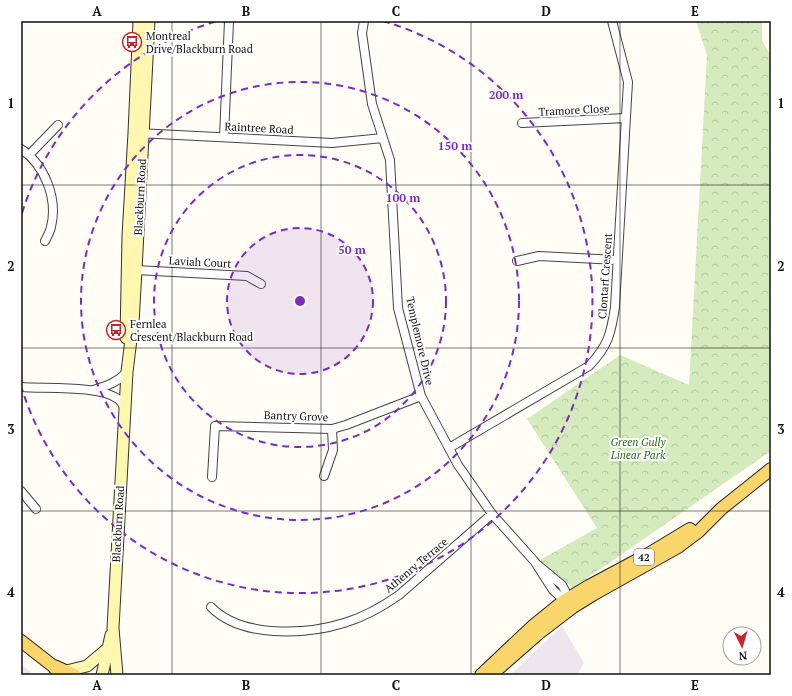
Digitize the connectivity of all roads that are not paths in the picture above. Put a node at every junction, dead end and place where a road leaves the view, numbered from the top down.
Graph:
1 (139, 21) edge
2 (149, 21) edge
3 (230, 21) edge
4 (364, 21) edge
5 (612, 21) edge
6 (626, 118) junction
7 (522, 123) dead end
8 (58, 125) dead end
9 (139, 133) junction
10 (224, 137) junction
11 (383, 138) junction
12 (21, 149) edge
13 (29, 155) junction
14 (45, 241) dead end
15 (617, 260) junction
16 (517, 261) dead end
17 (136, 270) junction
18 (261, 284) dead end
19 (127, 372) junction
20 (21, 387) edge
21 (92, 390) junction
22 (421, 396) junction
23 (125, 409) junction
24 (332, 429) junction
25 (449, 448) junction
26 (771, 469) edge
27 (324, 476) dead end
28 (212, 477) dead end
29 (21, 491) edge
30 (36, 509) dead end
31 (492, 514) junction
32 (569, 602) junction
33 (211, 607) dead end
34 (113, 628) junction
35 (21, 641) edge
36 (106, 650) junction
37 (63, 672) edge
38 (102, 675) edge
39 (117, 675) edge
40 (480, 675) edge
41 (491, 675) edge

1 - 9 main road, Blackburn Road
2 - 9 main road, Blackburn Road
3 - 10 street
4 - 11 street, Templemore Drive
5 - 6 street, Clontarf Crescent
6 - 7 street, Tramore Close
6 - 15 street, Clontarf Crescent
8 - 13 street
9 - 10 street, Raintree Road
9 - 17 main road, Blackburn Road
9 - 19 main road, Blackburn Road
10 - 11 street, Raintree Road
11 - 22 street, Templemore Drive
12 - 13 street
13 - 14 street
15 - 16 street
15 - 25 street, Clontarf Crescent
17 - 18 street, Laviah Court
17 - 19 main road, Blackburn Road
19 - 21 street
19 - 23 main road, Blackburn Road
20 - 21 street
21 - 23 street
22 - 24 street, Bantry Grove
22 - 25 street, Templemore Drive
23 - 34 main road, Blackburn Road
24 - 27 street
24 - 28 street, Bantry Grove
25 - 31 street, Templemore Drive
26 - 32 main road, 42
29 - 30 street
31 - 32 street, Templemore Drive
31 - 33 street, Athenry Terrace
32 - 40 main road, 42
32 - 41 main road, 42
34 - 36 main road, Blackburn Road
34 - 39 main road, Blackburn Road
35 - 37 main road
36 - 37 main road
36 - 38 main road, Blackburn Road

